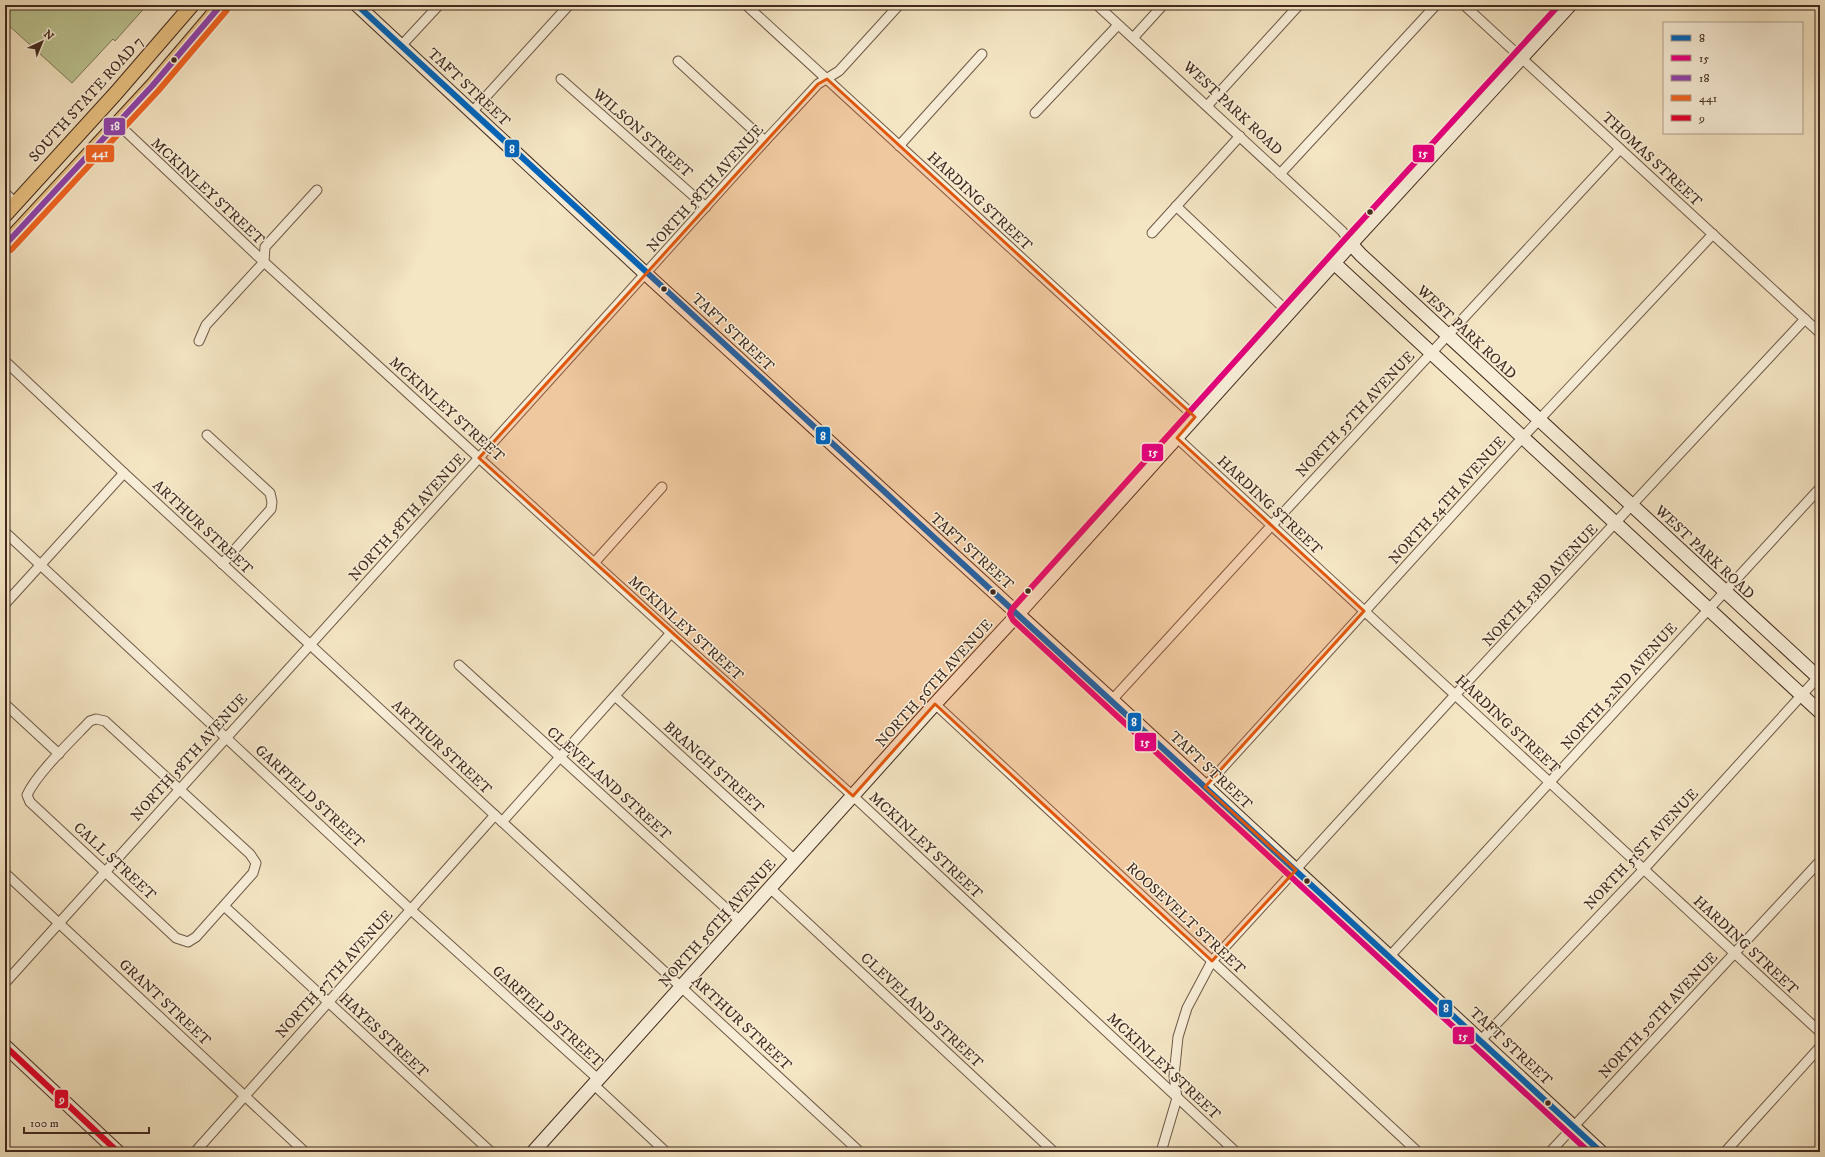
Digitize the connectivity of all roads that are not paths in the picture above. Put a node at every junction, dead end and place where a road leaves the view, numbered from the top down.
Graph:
1 (192, 5) edge
2 (221, 5) edge
3 (357, 5) edge
4 (439, 5) edge
5 (569, 5) edge
6 (746, 5) edge
7 (899, 5) edge
8 (1097, 5) edge
9 (1163, 5) edge
10 (1299, 5) edge
11 (1436, 5) edge
12 (1464, 5) edge
13 (1570, 5) edge
14 (1118, 25) junction
15 (1133, 38) junction
16 (401, 46) junction
17 (982, 54) dead end
18 (1522, 58) junction
19 (678, 61) dead end
20 (561, 79) dead end
21 (827, 79) junction
22 (116, 93) junction
23 (1207, 106) junction
24 (472, 112) junction
25 (1035, 114) dead end
26 (118, 124) junction
27 (1240, 136) junction
28 (765, 141) junction
29 (899, 146) junction
30 (1620, 149) junction
31 (1280, 174) junction
32 (317, 190) dead end
33 (5, 193) edge
34 (16, 203) junction
35 (1176, 206) junction
36 (706, 207) junction
37 (5, 215) edge
38 (16, 233) junction
39 (1152, 233) dead end
40 (1713, 234) junction
41 (1351, 244) junction
42 (5, 245) edge
43 (264, 262) junction
44 (1334, 263) junction
45 (646, 274) junction
46 (1289, 313) junction
47 (1805, 319) junction
48 (1820, 333) edge
49 (1447, 336) junction
50 (199, 341) dead end
51 (1431, 352) junction
52 (5, 362) edge
53 (1195, 417) junction
54 (1539, 420) junction
55 (207, 435) dead end
56 (1523, 437) junction
57 (1177, 438) junction
58 (479, 458) junction
59 (124, 473) junction
60 (662, 487) dead end
61 (1820, 488) edge
62 (1632, 506) junction
63 (1616, 524) junction
64 (1272, 525) junction
65 (5, 532) edge
66 (594, 563) junction
67 (222, 564) junction
68 (41, 565) junction
69 (1724, 591) junction
70 (5, 604) edge
71 (1708, 608) junction
72 (1364, 611) junction
73 (1018, 614) junction
74 (671, 633) junction
75 (310, 644) junction
76 (459, 665) dead end
77 (1819, 677) edge
78 (1455, 695) junction
79 (1801, 695) junction
80 (615, 696) junction
81 (1112, 700) junction
82 (5, 704) edge
83 (935, 704) junction
84 (1820, 712) edge
85 (226, 737) junction
86 (59, 754) junction
87 (560, 757) junction
88 (1550, 782) junction
89 (1205, 787) junction
90 (180, 790) junction
91 (853, 796) junction
92 (498, 819) junction
93 (795, 860) junction
94 (1820, 861) edge
95 (1644, 869) junction
96 (1296, 870) junction
97 (106, 871) junction
98 (5, 873) edge
99 (771, 889) junction
100 (224, 906) junction
101 (410, 909) junction
102 (740, 921) junction
103 (59, 923) junction
104 (1734, 953) junction
105 (1390, 956) junction
106 (1212, 962) junction
107 (5, 983) edge
108 (681, 987) junction
109 (327, 1002) junction
110 (1820, 1032) edge
111 (1481, 1040) junction
112 (5, 1046) edge
113 (1820, 1047) edge
114 (595, 1082) junction
115 (244, 1096) junction
116 (1177, 1098) junction
117 (1574, 1127) junction
118 (118, 1152) edge
119 (195, 1152) edge
120 (305, 1152) edge
121 (491, 1152) edge
122 (533, 1152) edge
123 (666, 1152) edge
124 (860, 1152) edge
125 (1054, 1152) edge
126 (1161, 1152) edge
127 (1236, 1152) edge
128 (1418, 1152) edge
129 (1550, 1152) edge
130 (1601, 1152) edge
131 (1725, 1152) edge

1 - 22 main road, SOUTH STATE ROAD 7
2 - 26 main road
3 - 16 street, TAFT STREET
4 - 16 street
5 - 24 street
6 - 21 street, HARDING STREET
7 - 21 street, NORTH 58TH AVENUE
8 - 14 street, WEST PARK ROAD
9 - 15 street
10 - 23 street
11 - 31 street
12 - 18 street, THOMAS STREET
13 - 18 street, NORTH 56TH AVENUE
14 - 15 street, WEST PARK ROAD
14 - 25 street
15 - 23 street, WEST PARK ROAD
16 - 24 street, TAFT STREET
17 - 29 street
18 - 30 street, THOMAS STREET
18 - 41 street, NORTH 56TH AVENUE
19 - 28 street
20 - 36 street, WILSON STREET
21 - 28 street, NORTH 58TH AVENUE
21 - 29 street, HARDING STREET
22 - 26 main road
22 - 34 main road, SOUTH STATE ROAD 7
23 - 27 street, WEST PARK ROAD
24 - 45 street, TAFT STREET
26 - 38 main road
26 - 43 street, MCKINLEY STREET
27 - 31 street, WEST PARK ROAD
27 - 35 street
28 - 36 street, NORTH 58TH AVENUE
29 - 53 street, HARDING STREET
30 - 40 street, THOMAS STREET
30 - 49 street, NORTH 55TH AVENUE
31 - 41 street, WEST PARK ROAD
32 - 43 street
33 - 34 street
34 - 37 main road, SOUTH STATE ROAD 7
34 - 38 main road
35 - 39 street
35 - 46 street
36 - 45 street, NORTH 58TH AVENUE
38 - 42 main road
40 - 47 street, THOMAS STREET
40 - 54 street, NORTH 54TH AVENUE
41 - 44 street, NORTH 56TH AVENUE
41 - 49 street, WEST PARK ROAD
43 - 50 street
43 - 58 street, MCKINLEY STREET
44 - 46 street, NORTH 56TH AVENUE
44 - 51 street
45 - 58 street, NORTH 58TH AVENUE
45 - 73 street, TAFT STREET
46 - 53 street, NORTH 56TH AVENUE
47 - 48 street, THOMAS STREET
47 - 62 street, NORTH 53RD AVENUE
49 - 51 street, NORTH 55TH AVENUE
49 - 54 street, WEST PARK ROAD
51 - 56 street
51 - 64 street, NORTH 55TH AVENUE
52 - 59 street, ARTHUR STREET
53 - 57 street, NORTH 56TH AVENUE
54 - 56 street, NORTH 54TH AVENUE
54 - 62 street, WEST PARK ROAD
55 - 67 street
56 - 63 street
56 - 72 street, NORTH 54TH AVENUE
57 - 64 street, HARDING STREET
57 - 73 street, NORTH 56TH AVENUE
58 - 66 street, MCKINLEY STREET
58 - 75 street, NORTH 58TH AVENUE
59 - 67 street, ARTHUR STREET
59 - 68 street
60 - 66 street
61 - 69 street, NORTH 52ND AVENUE
62 - 63 street, NORTH 53RD AVENUE
62 - 69 street, WEST PARK ROAD
63 - 71 street
63 - 78 street, NORTH 53RD AVENUE
64 - 72 street, HARDING STREET
64 - 81 street, NORTH 55TH AVENUE
65 - 68 street, GARFIELD STREET
66 - 74 street, MCKINLEY STREET
67 - 75 street, ARTHUR STREET
68 - 70 street
68 - 85 street, GARFIELD STREET
69 - 71 street, NORTH 52ND AVENUE
69 - 77 street, WEST PARK ROAD
71 - 79 street
71 - 88 street, NORTH 52ND AVENUE
72 - 78 street, HARDING STREET
72 - 89 street, NORTH 54TH AVENUE
73 - 81 street, TAFT STREET
73 - 83 street, NORTH 56TH AVENUE
74 - 80 street, NORTH 57TH AVENUE
74 - 91 street, MCKINLEY STREET
75 - 85 street, NORTH 58TH AVENUE
75 - 92 street, ARTHUR STREET
76 - 87 street, CLEVELAND STREET
77 - 79 street, NORTH 51ST AVENUE
78 - 88 street, HARDING STREET
78 - 96 street, NORTH 53RD AVENUE
79 - 84 street
79 - 95 street, NORTH 51ST AVENUE
80 - 87 street, NORTH 57TH AVENUE
80 - 93 street, BRANCH STREET
81 - 89 street, TAFT STREET
82 - 86 street
83 - 91 street, NORTH 56TH AVENUE
83 - 106 street, ROOSEVELT STREET
85 - 90 street, NORTH 58TH AVENUE
85 - 101 street, GARFIELD STREET
86 - 90 street
86 - 97 street, CALL STREET
87 - 92 street, NORTH 57TH AVENUE
87 - 102 street, CLEVELAND STREET
88 - 95 street, HARDING STREET
88 - 105 street, NORTH 52ND AVENUE
89 - 96 street, TAFT STREET
90 - 97 street, NORTH 58TH AVENUE
90 - 100 street
91 - 93 street, NORTH 56TH AVENUE
91 - 116 street, MCKINLEY STREET
92 - 101 street, NORTH 57TH AVENUE
92 - 108 street, ARTHUR STREET
93 - 99 street, NORTH 56TH AVENUE
94 - 104 street, NORTH 50TH AVENUE
95 - 104 street, HARDING STREET
95 - 111 street, NORTH 51ST AVENUE
96 - 105 street, TAFT STREET
96 - 106 street, NORTH 53RD AVENUE
97 - 100 street, CALL STREET
97 - 103 street, NORTH 58TH AVENUE
98 - 103 street, GRANT STREET
99 - 102 street, NORTH 56TH AVENUE
99 - 125 street, CLEVELAND STREET
100 - 109 street, HAYES STREET
101 - 109 street, NORTH 57TH AVENUE
101 - 114 street, GARFIELD STREET
102 - 108 street, NORTH 56TH AVENUE
103 - 107 street, NORTH 58TH AVENUE
103 - 115 street, GRANT STREET
104 - 110 street, HARDING STREET
104 - 117 street, NORTH 50TH AVENUE
105 - 111 street, TAFT STREET
106 - 116 street, NORTH 53RD AVENUE
106 - 128 street, ROOSEVELT STREET
108 - 114 street, NORTH 56TH AVENUE
108 - 124 street, ARTHUR STREET
109 - 115 street, NORTH 57TH AVENUE
109 - 121 street, HAYES STREET
111 - 117 street, TAFT STREET
112 - 118 street
113 - 131 street
114 - 122 street, NORTH 56TH AVENUE
114 - 123 street, GARFIELD STREET
115 - 119 street, NORTH 57TH AVENUE
115 - 120 street, GRANT STREET
116 - 126 street
116 - 127 street, MCKINLEY STREET
117 - 129 street, NORTH 50TH AVENUE
117 - 130 street, TAFT STREET

